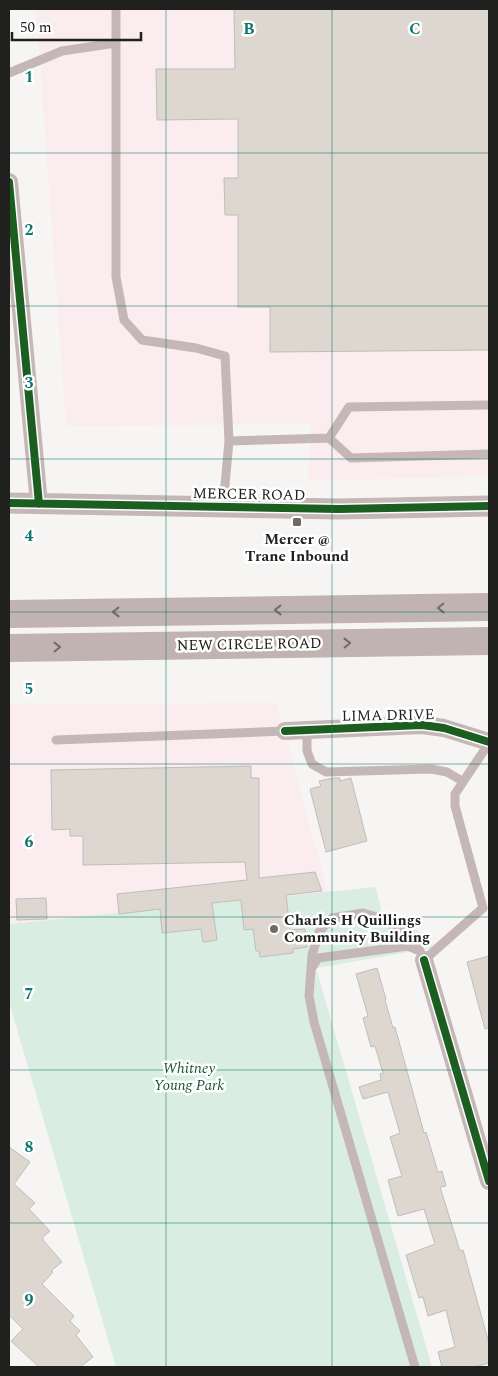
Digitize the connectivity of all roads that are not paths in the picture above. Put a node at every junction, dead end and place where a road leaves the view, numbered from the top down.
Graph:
1 (116, 9) edge
2 (116, 43) junction
3 (9, 73) edge
4 (9, 187) edge
5 (489, 405) edge
6 (328, 438) junction
7 (229, 441) junction
8 (489, 454) edge
9 (9, 503) edge
10 (39, 504) junction
11 (489, 506) edge
12 (224, 507) junction
13 (489, 607) edge
14 (9, 614) edge
15 (489, 641) edge
16 (9, 648) edge
17 (307, 730) junction
18 (285, 731) joint
19 (56, 740) dead end
20 (489, 742) edge
21 (462, 781) junction
22 (422, 955) junction
23 (311, 969) junction
24 (489, 1182) edge
25 (415, 1367) edge

1 - 2 lane
2 - 3 lane
2 - 7 lane
4 - 10 street
5 - 6 lane
6 - 7 lane
6 - 8 lane
7 - 12 lane
9 - 10 street, MERCER ROAD
10 - 12 street, MERCER ROAD
11 - 12 street, MERCER ROAD
13 -> 14 highway
16 -> 15 highway, NEW CIRCLE ROAD
17 - 18 street, LIMA DRIVE
17 - 20 street, LIMA DRIVE
17 - 21 lane
18 - 19 lane
20 - 21 lane
21 - 22 lane
22 - 23 lane
22 - 23 lane
22 - 24 street
23 - 25 lane

